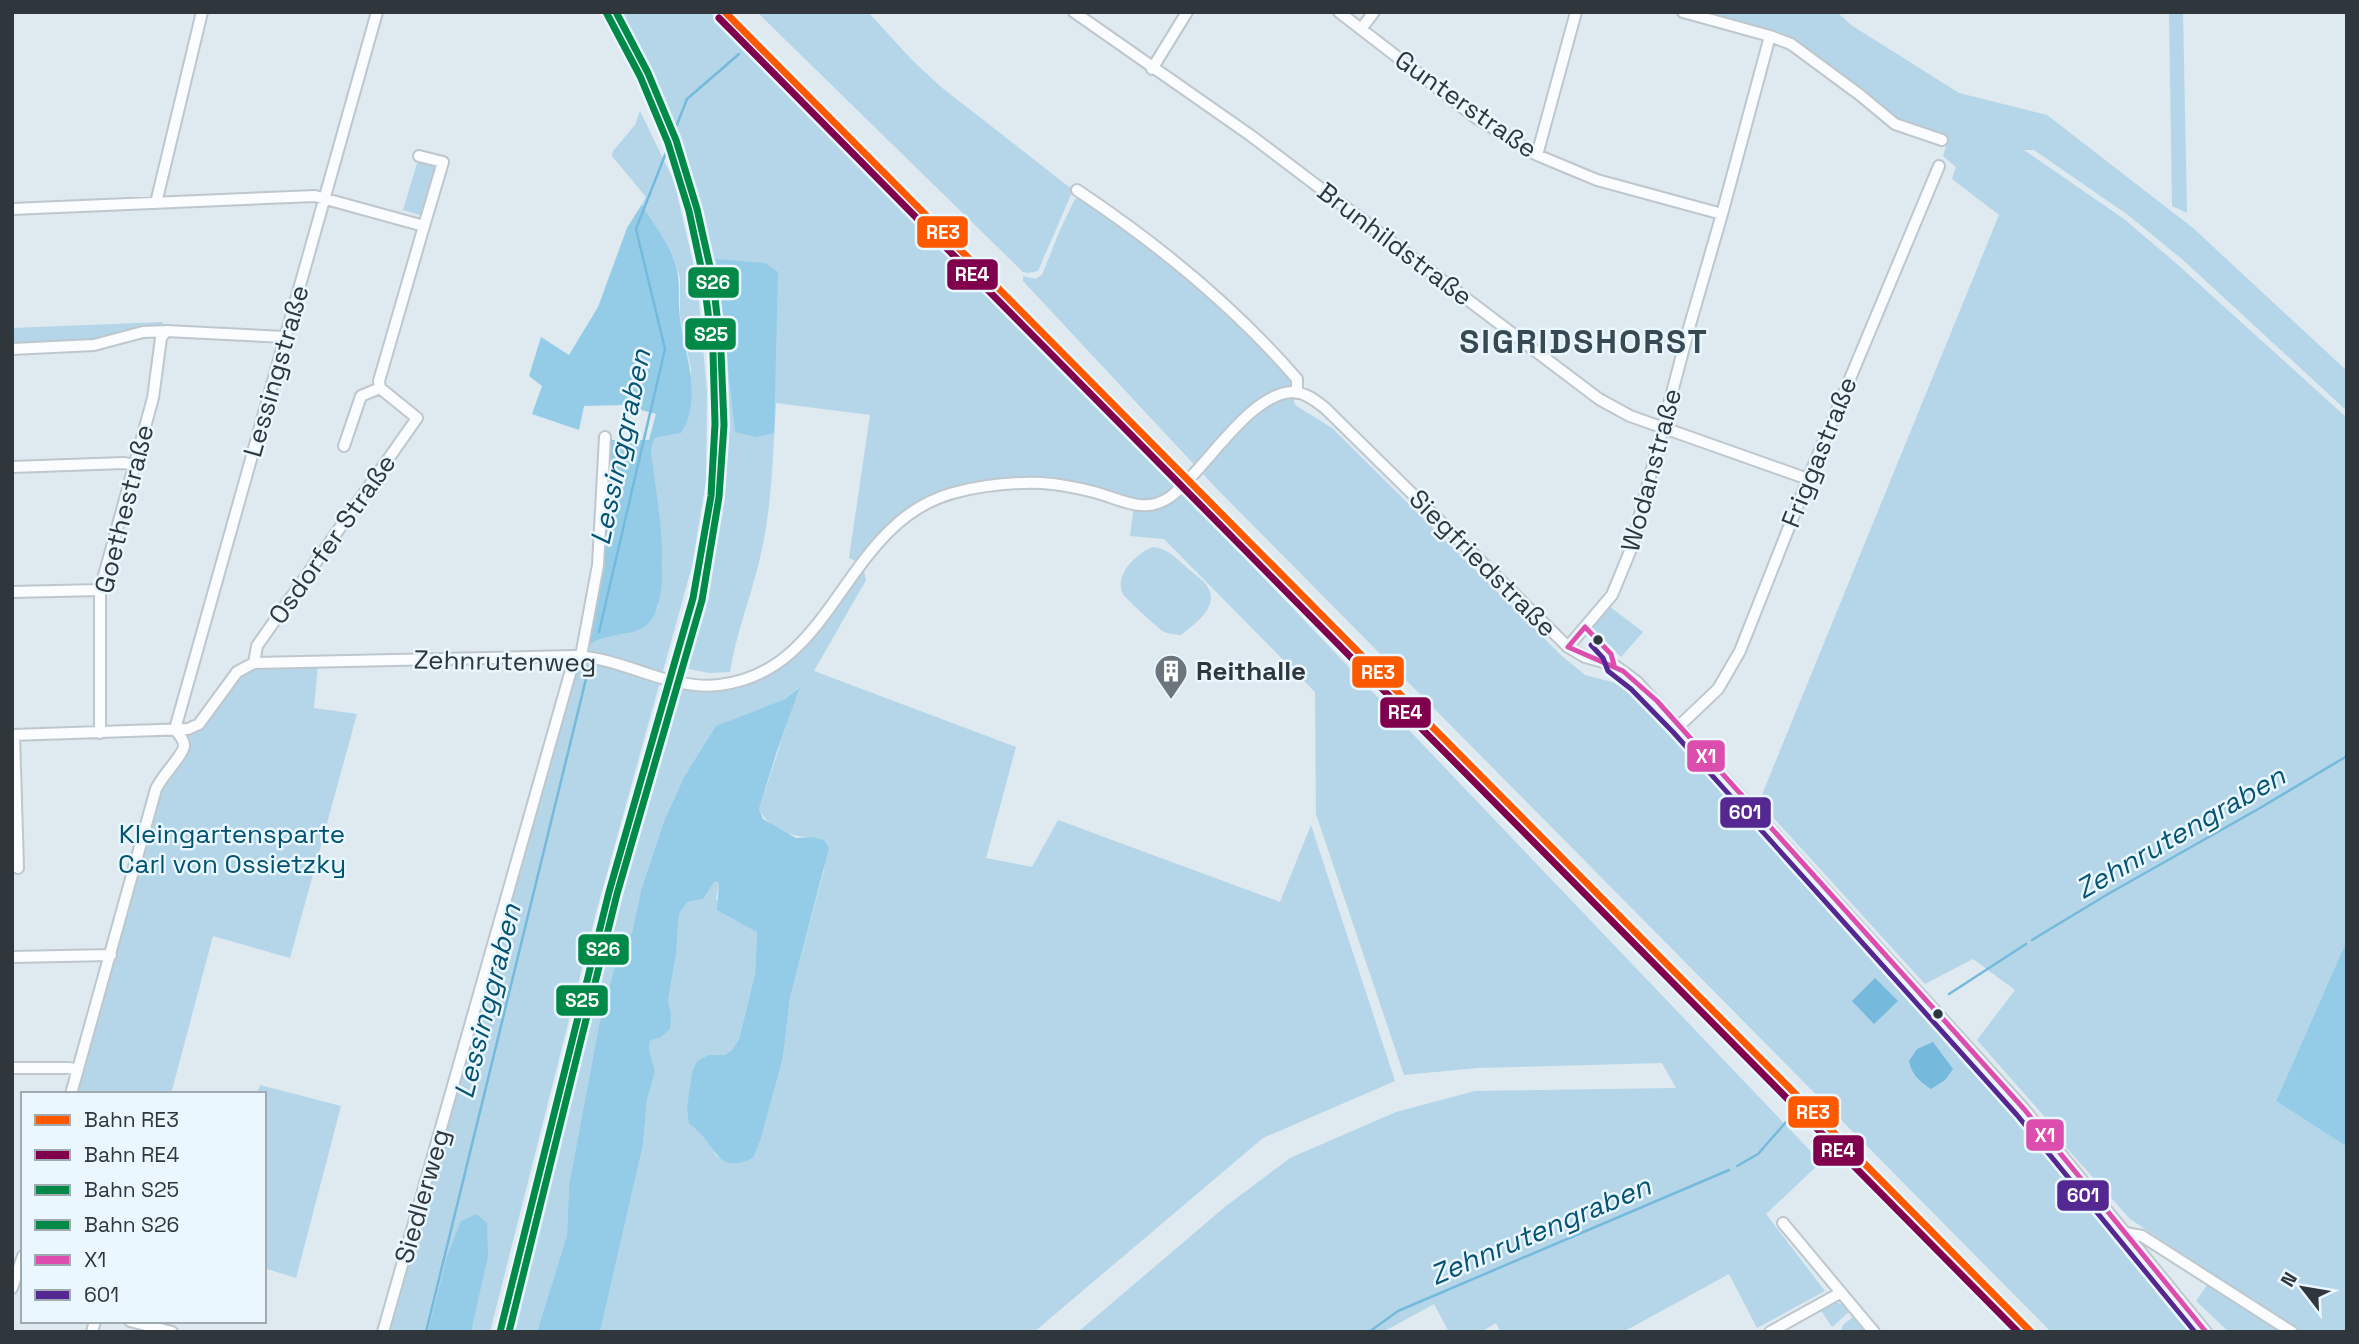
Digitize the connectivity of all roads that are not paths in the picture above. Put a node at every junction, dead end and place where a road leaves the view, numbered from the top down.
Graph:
1 (202, 12) edge
2 (377, 12) edge
3 (1074, 12) edge
4 (1186, 12) edge
5 (1339, 12) edge
6 (1374, 12) edge
7 (1576, 12) edge
8 (1683, 12) edge
9 (1361, 29) junction
10 (1770, 36) junction
11 (1152, 69) junction
12 (1942, 140) dead end
13 (1536, 155) junction
14 (419, 156) dead end
15 (1939, 166) dead end
16 (1077, 190) dead end
17 (326, 199) junction
18 (156, 202) junction
19 (12, 209) edge
20 (1722, 214) junction
21 (424, 226) junction
22 (166, 331) junction
23 (285, 337) junction
24 (12, 349) edge
25 (380, 387) junction
26 (1297, 393) junction
27 (1663, 429) junction
28 (605, 437) dead end
29 (344, 446) dead end
30 (134, 465) junction
31 (12, 467) edge
32 (1808, 479) junction
33 (100, 590) junction
34 (12, 592) edge
35 (1568, 647) junction
36 (578, 656) junction
37 (254, 663) junction
38 (1679, 726) junction
39 (175, 729) junction
40 (100, 733) junction
41 (13, 735) edge
42 (18, 868) dead end
43 (111, 955) junction
44 (12, 957) edge
45 (12, 1068) edge
46 (78, 1070) junction
47 (72, 1092) edge
48 (1783, 1223) dead end
49 (2124, 1233) junction
50 (21, 1262) edge
51 (13, 1288) edge
52 (1840, 1293) junction
53 (138, 1323) edge
54 (172, 1332) edge
55 (383, 1332) edge
56 (1770, 1332) edge
57 (1874, 1332) edge
58 (2206, 1332) edge
59 (2292, 1332) edge

1 - 18 street
2 - 17 street, Lessingstraße
3 - 11 street, Brunhildstraße
4 - 11 street
5 - 9 street, Gunterstraße
6 - 9 street
7 - 13 street
8 - 10 street
9 - 13 street, Gunterstraße
10 - 12 street
10 - 20 street, Wodanstraße
11 - 27 street, Brunhildstraße
13 - 20 street, Gunterstraße
14 - 21 street
15 - 32 street, Friggastraße
16 - 26 street
17 - 18 street
17 - 21 street
17 - 23 street, Lessingstraße
18 - 19 street
20 - 27 street, Wodanstraße
21 - 25 street
22 - 23 street
22 - 24 street
22 - 30 street, Goethestraße
23 - 39 street, Lessingstraße
25 - 29 street
25 - 37 street, Osdorfer Straße
26 - 35 street, Siegfriedstraße
26 - 36 street, Zehnrutenweg
27 - 32 street, Brunhildstraße
27 - 35 street, Wodanstraße
28 - 36 street, Siedlerweg
30 - 31 street
30 - 33 street, Goethestraße
32 - 38 street, Friggastraße
33 - 34 street
33 - 40 street, Goethestraße
35 - 38 street, Siegfriedstraße
36 - 37 street, Zehnrutenweg
36 - 55 street, Siedlerweg
37 - 39 street
38 - 49 street, Siegfriedstraße
39 - 40 street
39 - 43 street
40 - 41 street
41 - 42 street
43 - 44 street
43 - 46 street
45 - 46 street
46 - 47 street
48 - 52 street
49 - 58 street, Siegfriedstraße
49 - 59 street
50 - 51 street
52 - 56 street
52 - 57 street
53 - 54 street

